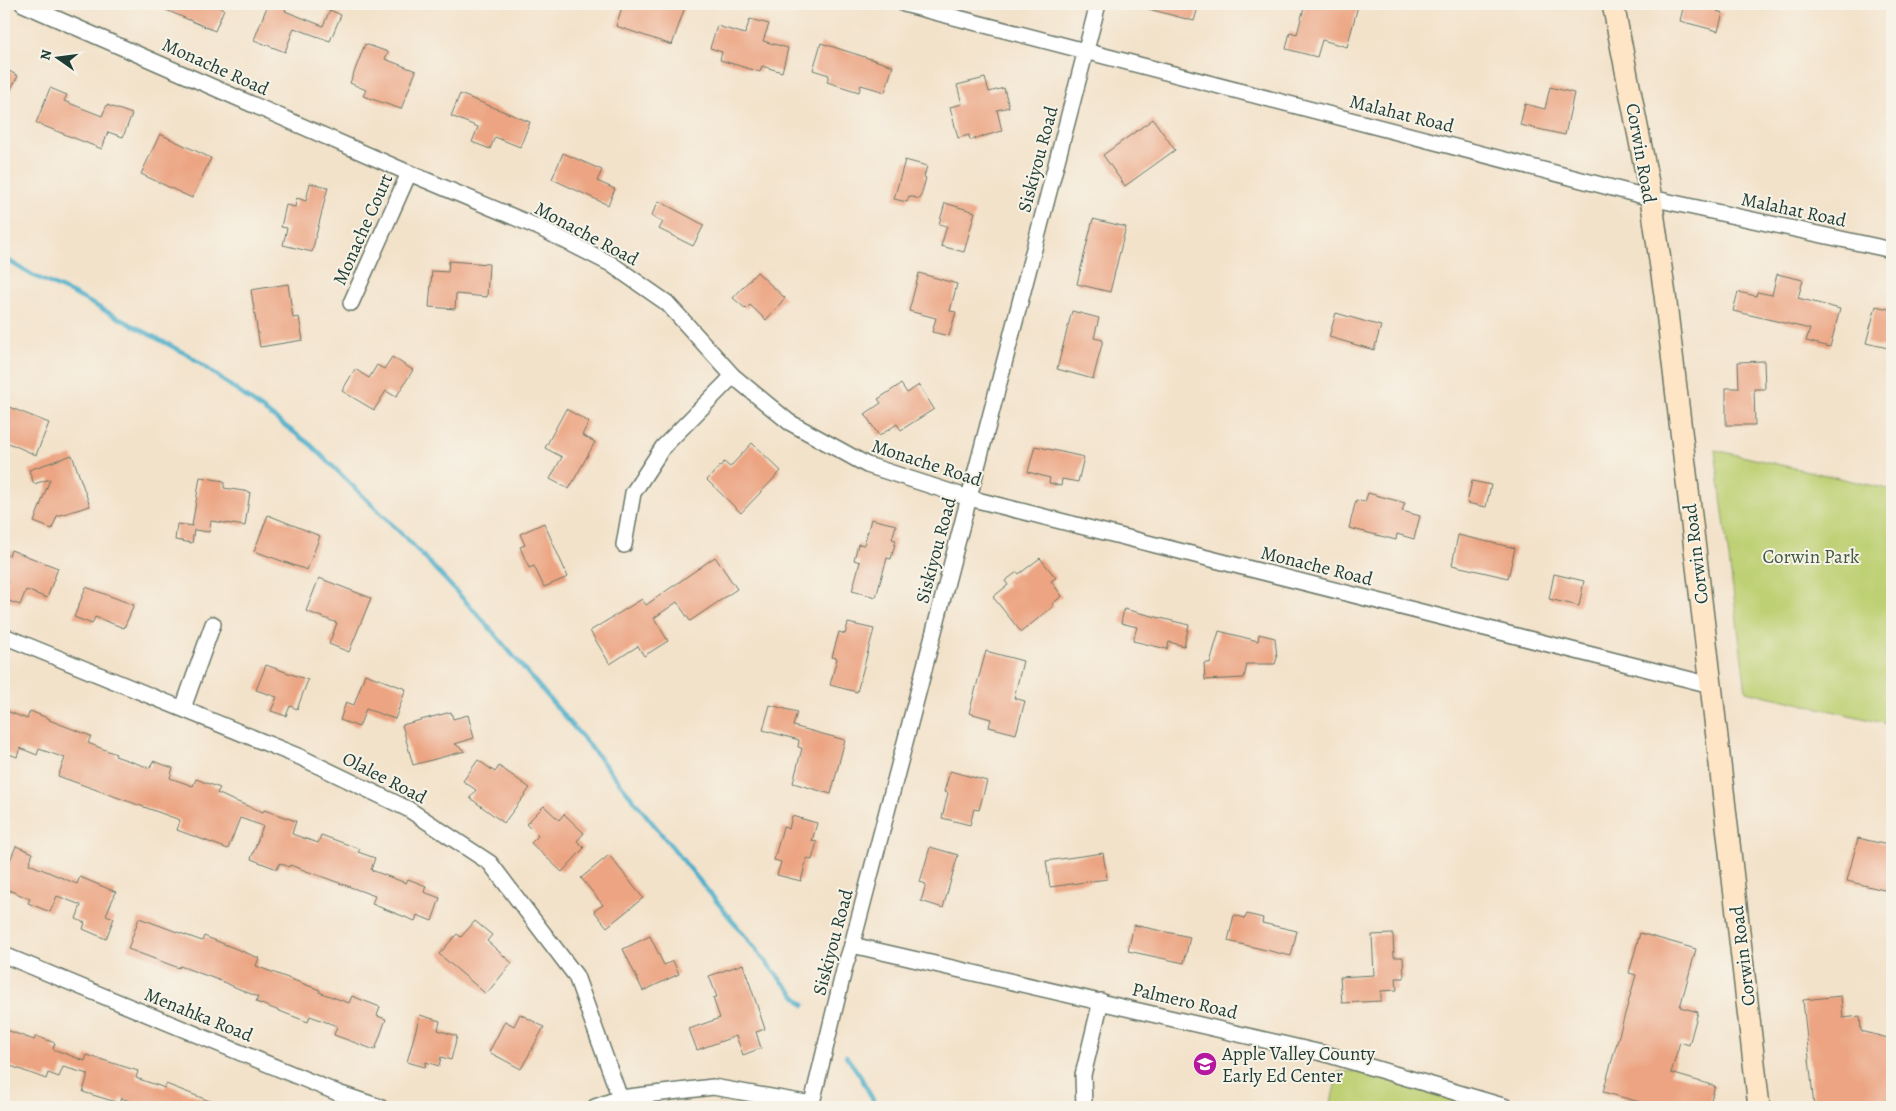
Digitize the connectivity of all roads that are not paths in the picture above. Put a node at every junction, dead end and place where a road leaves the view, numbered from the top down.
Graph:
1 (23, 4) edge
2 (904, 4) edge
3 (1098, 4) edge
4 (1613, 4) edge
5 (1086, 52) junction
6 (409, 173) junction
7 (1651, 198) junction
8 (1892, 250) edge
9 (351, 302) dead end
10 (733, 376) junction
11 (969, 498) junction
12 (624, 545) dead end
13 (213, 624) dead end
14 (4, 636) edge
15 (1712, 685) junction
16 (183, 708) junction
17 (852, 944) junction
18 (4, 955) edge
19 (1101, 1001) junction
20 (620, 1098) junction
21 (811, 1106) edge
22 (380, 1107) edge
23 (595, 1107) edge
24 (1084, 1107) edge
25 (1506, 1107) edge
26 (1759, 1107) edge

1 - 6 street, Monache Road
2 - 5 street, Malahat Road
3 - 5 street, Siskiyou Road
4 - 7 main road, Corwin Road
5 - 7 street, Malahat Road
5 - 11 street, Siskiyou Road
6 - 9 street, Monache Court
6 - 10 street, Monache Road
7 - 8 street, Malahat Road
7 - 15 main road, Corwin Road
10 - 11 street, Monache Road
10 - 12 street
11 - 15 street, Monache Road
11 - 17 street, Siskiyou Road
13 - 16 street
14 - 16 street, Olalee Road
15 - 26 main road, Corwin Road
16 - 20 street, Olalee Road
17 - 19 street, Palmero Road
17 - 21 street, Siskiyou Road
18 - 22 street, Menahka Road
19 - 24 street
19 - 25 street, Palmero Road
20 - 21 street
20 - 23 street

